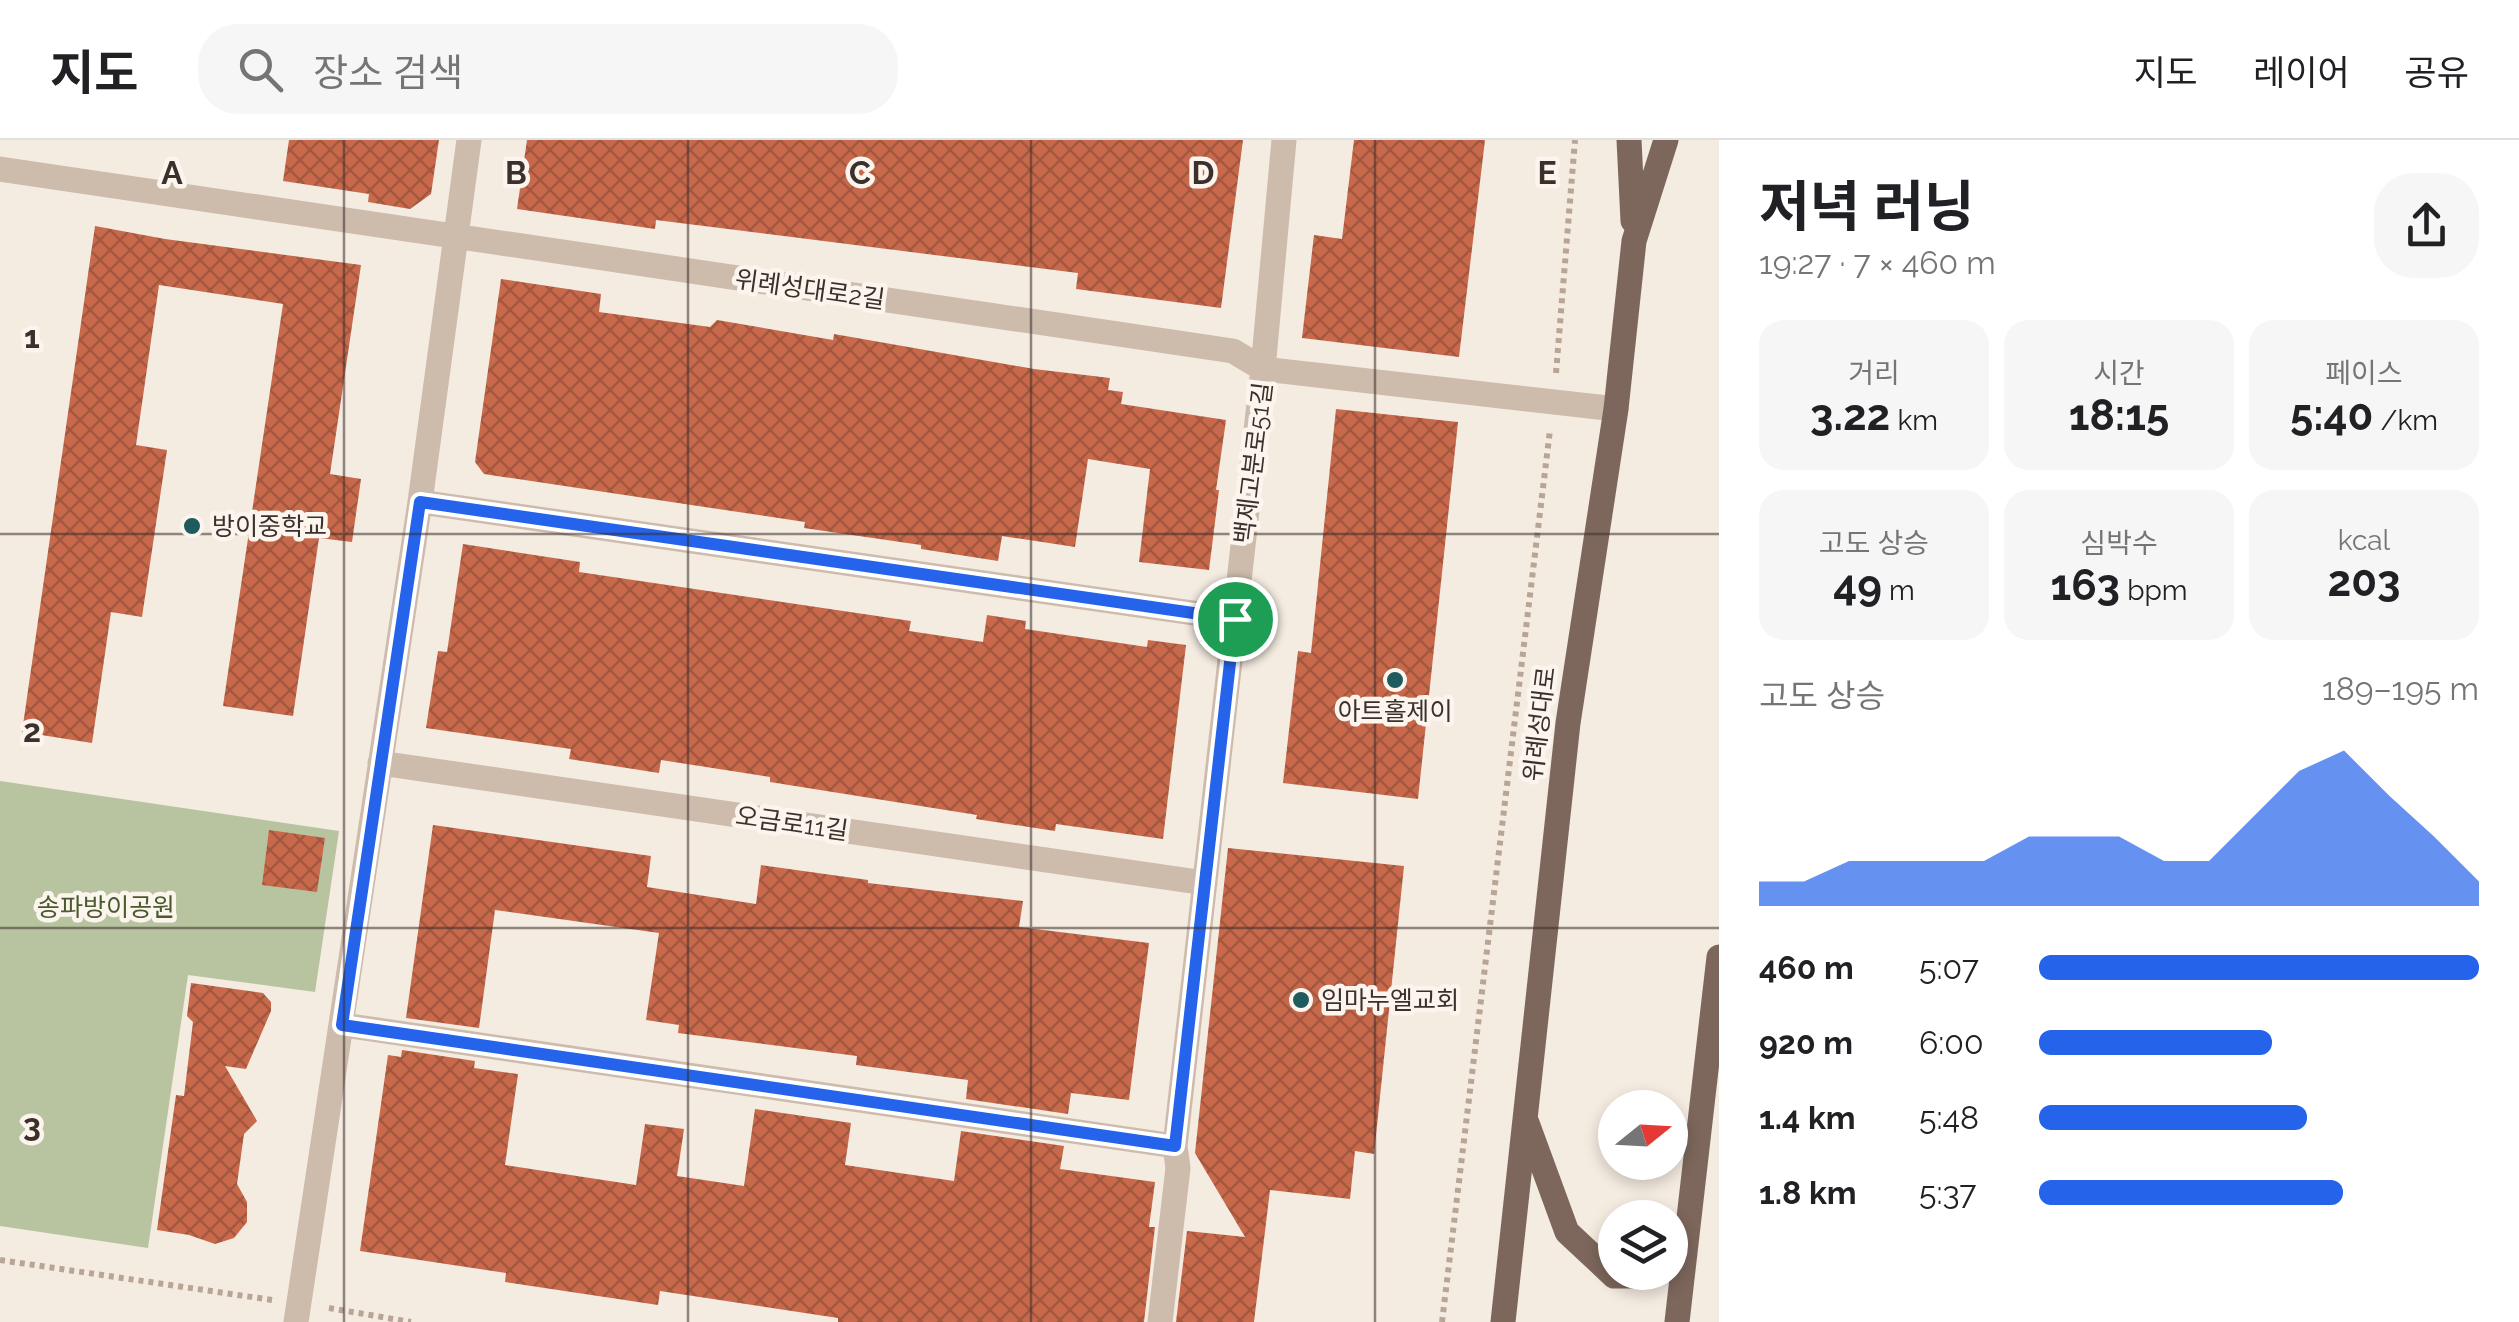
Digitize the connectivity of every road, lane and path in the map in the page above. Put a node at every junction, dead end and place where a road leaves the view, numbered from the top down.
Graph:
1 (468, 140) edge
2 (1284, 140) edge
3 (1576, 140) edge
4 (1628, 140) edge
5 (1666, 140) edge
6 (0, 170) edge
7 (456, 236) junction
8 (1634, 241) junction
9 (1264, 369) junction
10 (1553, 402) junction
11 (1616, 409) junction
12 (420, 502) junction
13 (1235, 619) junction
14 (380, 763) junction
15 (1205, 883) junction
16 (1719, 957) edge
17 (342, 1025) junction
18 (1525, 1118) junction
19 (1175, 1146) junction
20 (1685, 1200) edge
21 (0, 1260) edge
22 (1598, 1261) edge
23 (1677, 1290) edge
24 (298, 1313) edge
25 (411, 1322) edge
26 (1160, 1322) edge
27 (1442, 1322) edge
28 (1503, 1322) edge
29 (1677, 1322) edge

1 - 7 street
2 - 9 street, 백제고분로51길
3 - 10 path
4 - 8 main road
5 - 8 main road, 위례성대로
6 - 7 street, 위례성대로2길
7 - 9 street, 위례성대로2길
7 - 12 street
8 - 11 main road, 위례성대로
9 - 10 street, 위례성대로2길
9 - 13 street, 백제고분로51길
10 - 11 street, 위례성대로2길
10 - 27 path
11 - 18 main road, 위례성대로
12 - 13 street
12 - 14 street
13 - 15 street, 백제고분로51길
14 - 15 street, 오금로11길
14 - 17 street
15 - 19 street, 백제고분로51길
16 - 20 main road
17 - 19 street
17 - 24 street
18 - 22 main road
18 - 28 main road, 위례성대로
19 - 26 street, 백제고분로51길
21 - 24 path
23 - 29 main road
24 - 25 path

